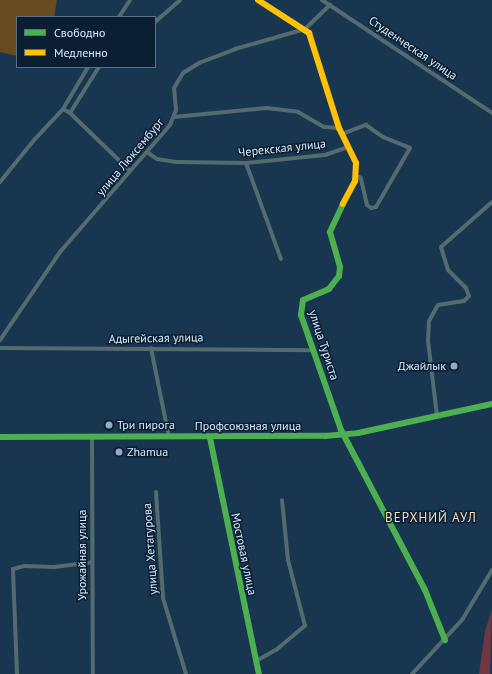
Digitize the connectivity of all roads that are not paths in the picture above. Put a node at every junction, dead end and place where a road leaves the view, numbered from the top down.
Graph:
1 (130, 0) edge
2 (180, 0) edge
3 (258, 0) edge
4 (322, 0) edge
5 (330, 5) junction
6 (120, 16) edge
7 (156, 21) edge
8 (305, 29) junction
9 (87, 68) edge
10 (98, 68) edge
11 (63, 110) junction
12 (70, 113) junction
13 (492, 113) edge
14 (174, 117) junction
15 (340, 131) junction
16 (348, 147) junction
17 (147, 152) junction
18 (246, 163) junction
19 (130, 171) junction
20 (357, 176) junction
21 (0, 182) edge
22 (492, 202) edge
23 (281, 259) dead end
24 (0, 340) edge
25 (0, 348) edge
26 (151, 348) junction
27 (313, 350) junction
28 (492, 404) edge
29 (437, 416) junction
30 (345, 434) junction
31 (0, 437) edge
32 (92, 437) junction
33 (169, 438) junction
34 (210, 438) junction
35 (156, 492) dead end
36 (282, 500) dead end
37 (92, 562) junction
38 (492, 570) edge
39 (445, 640) junction
40 (256, 661) junction
41 (17, 674) edge
42 (93, 674) edge
43 (186, 674) edge
44 (259, 674) edge
45 (412, 674) edge

1 - 6 street
2 - 7 street
3 - 8 street
4 - 5 street, Студенческая улица
5 - 8 street, улица Люксембург
5 - 13 street, Студенческая улица
8 - 14 street, улица Люксембург
8 - 15 street
9 - 11 street
10 - 12 street
11 - 12 street
11 - 21 street
12 - 19 street
14 - 15 street
14 - 17 street, улица Люксембург
15 - 16 street
15 - 20 street
16 - 18 street, Черекская улица
16 - 20 street
17 - 18 street, Черекская улица
17 - 19 street, улица Люксембург
18 - 23 street
19 - 24 street, улица Люксембург
20 - 27 street, улица Туриста
22 - 29 street
25 - 26 street, Адыгейская улица
26 - 27 street, Адыгейская улица
26 - 33 street
27 - 30 street, улица Туриста
28 - 29 street, Профсоюзная улица
29 - 30 street, Профсоюзная улица
30 - 34 street, Профсоюзная улица
30 - 39 street, улица Туриста
31 - 32 street, Профсоюзная улица
32 - 33 street, Профсоюзная улица
32 - 37 street, Урожайная улица
33 - 34 street, Профсоюзная улица
34 - 40 street, Мостовая улица
35 - 43 street, улица Хетагурова
36 - 40 street
37 - 41 street
37 - 42 street, Урожайная улица
38 - 39 street
39 - 45 street
40 - 44 street, Мостовая улица

